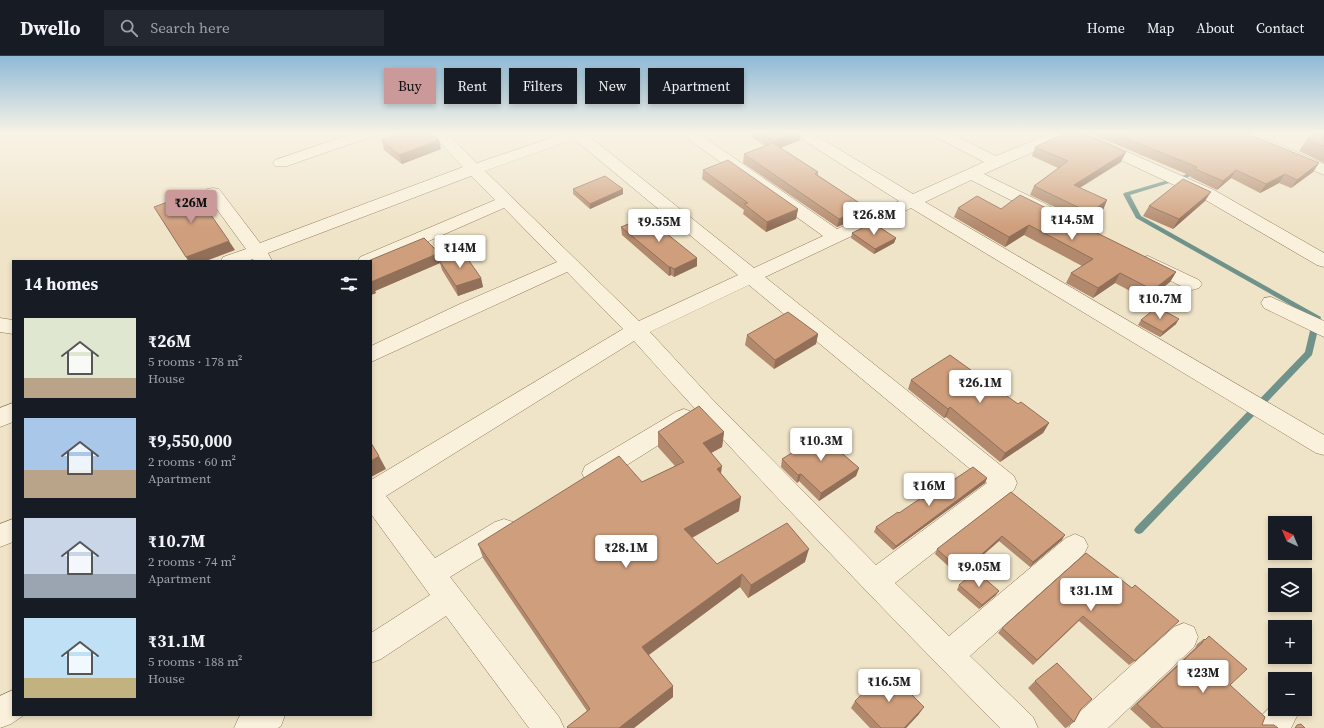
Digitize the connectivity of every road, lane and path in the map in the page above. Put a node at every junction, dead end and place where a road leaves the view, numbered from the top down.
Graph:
1 (469, 164) edge
2 (487, 164) edge
3 (615, 164) edge
4 (733, 164) edge
5 (852, 164) edge
6 (991, 164) edge
7 (1141, 164) edge
8 (1311, 164) edge
9 (474, 169) junction
10 (1324, 170) edge
11 (972, 174) junction
12 (213, 193) dead end
13 (506, 201) junction
14 (913, 202) junction
15 (1057, 216) edge
16 (836, 237) junction
17 (260, 256) edge
18 (1136, 256) edge
19 (236, 260) edge
20 (369, 260) edge
21 (1324, 261) edge
22 (569, 264) junction
23 (752, 276) junction
24 (1192, 284) dead end
25 (1271, 303) dead end
26 (0, 325) edge
27 (12, 327) edge
28 (636, 330) junction
29 (1324, 330) edge
30 (372, 355) edge
31 (704, 405) junction
32 (12, 412) edge
33 (0, 418) edge
34 (1324, 446) edge
35 (578, 484) edge
36 (372, 493) edge
37 (372, 495) edge
38 (525, 516) edge
39 (12, 530) edge
40 (0, 536) edge
41 (1075, 546) dead end
42 (432, 574) junction
43 (875, 582) junction
44 (449, 598) junction
45 (1184, 637) dead end
46 (372, 648) edge
47 (948, 656) junction
48 (12, 706) edge
49 (0, 713) edge
50 (268, 716) edge
51 (250, 728) edge
52 (548, 728) edge
53 (1022, 728) edge
54 (1085, 728) edge

1 - 9 street
2 - 9 street
3 - 23 street
4 - 16 street
5 - 14 street
6 - 11 street
7 - 21 street
8 - 10 street
9 - 13 street
9 - 17 street
11 - 14 street
11 - 15 street
12 - 17 street
13 - 20 street
13 - 22 street
14 - 16 street
14 - 34 street
16 - 23 street
17 - 19 street
18 - 24 street
22 - 28 street
22 - 30 street
23 - 28 street
23 - 43 street
25 - 29 street
26 - 27 street
28 - 31 street
28 - 36 street
31 - 35 street
31 - 43 street
32 - 33 street
37 - 42 street
38 - 42 street
39 - 40 street
41 - 47 street
42 - 44 street
43 - 47 street
44 - 46 street
44 - 52 street
45 - 54 street
47 - 53 street
48 - 49 street
50 - 51 street

